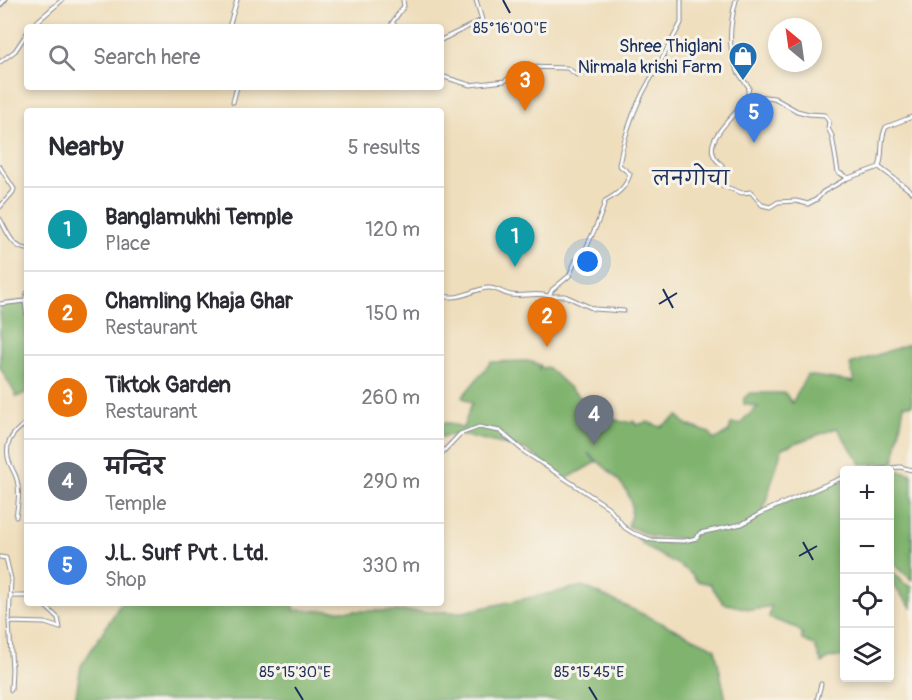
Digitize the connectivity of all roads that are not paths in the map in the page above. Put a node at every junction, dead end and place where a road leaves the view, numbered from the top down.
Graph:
1 (4, 0) edge
2 (62, 0) edge
3 (237, 0) edge
4 (403, 0) edge
5 (476, 0) edge
6 (681, 0) edge
7 (736, 0) edge
8 (0, 4) edge
9 (34, 24) edge
10 (230, 24) edge
11 (393, 24) edge
12 (24, 38) edge
13 (444, 39) edge
14 (0, 62) edge
15 (656, 70) junction
16 (444, 77) edge
17 (236, 90) edge
18 (748, 95) junction
19 (233, 102) dead end
20 (912, 117) edge
21 (879, 166) junction
22 (0, 167) edge
23 (848, 178) junction
24 (912, 192) edge
25 (0, 207) edge
26 (0, 219) edge
27 (24, 249) edge
28 (444, 296) edge
29 (549, 296) junction
30 (24, 300) edge
31 (0, 304) edge
32 (624, 311) dead end
33 (24, 425) edge
34 (444, 451) edge
35 (894, 468) edge
36 (912, 470) edge
37 (840, 479) edge
38 (16, 517) dead end
39 (0, 557) edge
40 (12, 596) junction
41 (24, 596) edge
42 (45, 606) edge
43 (9, 622) junction
44 (822, 684) dead end
45 (11, 690) dead end
46 (818, 700) edge

1 - 8 street
2 - 9 street
3 - 10 street
4 - 11 street
5 - 13 street
6 - 15 street
7 - 18 street
12 - 14 street
15 - 16 street
15 - 29 street
17 - 19 street
18 - 23 street
18 - 23 street
20 - 21 street
21 - 23 street
21 - 24 street
22 - 25 street
26 - 27 street
28 - 29 street
29 - 32 street
30 - 31 street
33 - 38 street
34 - 37 street
35 - 36 street
39 - 40 street
40 - 41 street
40 - 43 street
42 - 43 street
43 - 45 street
44 - 46 street

